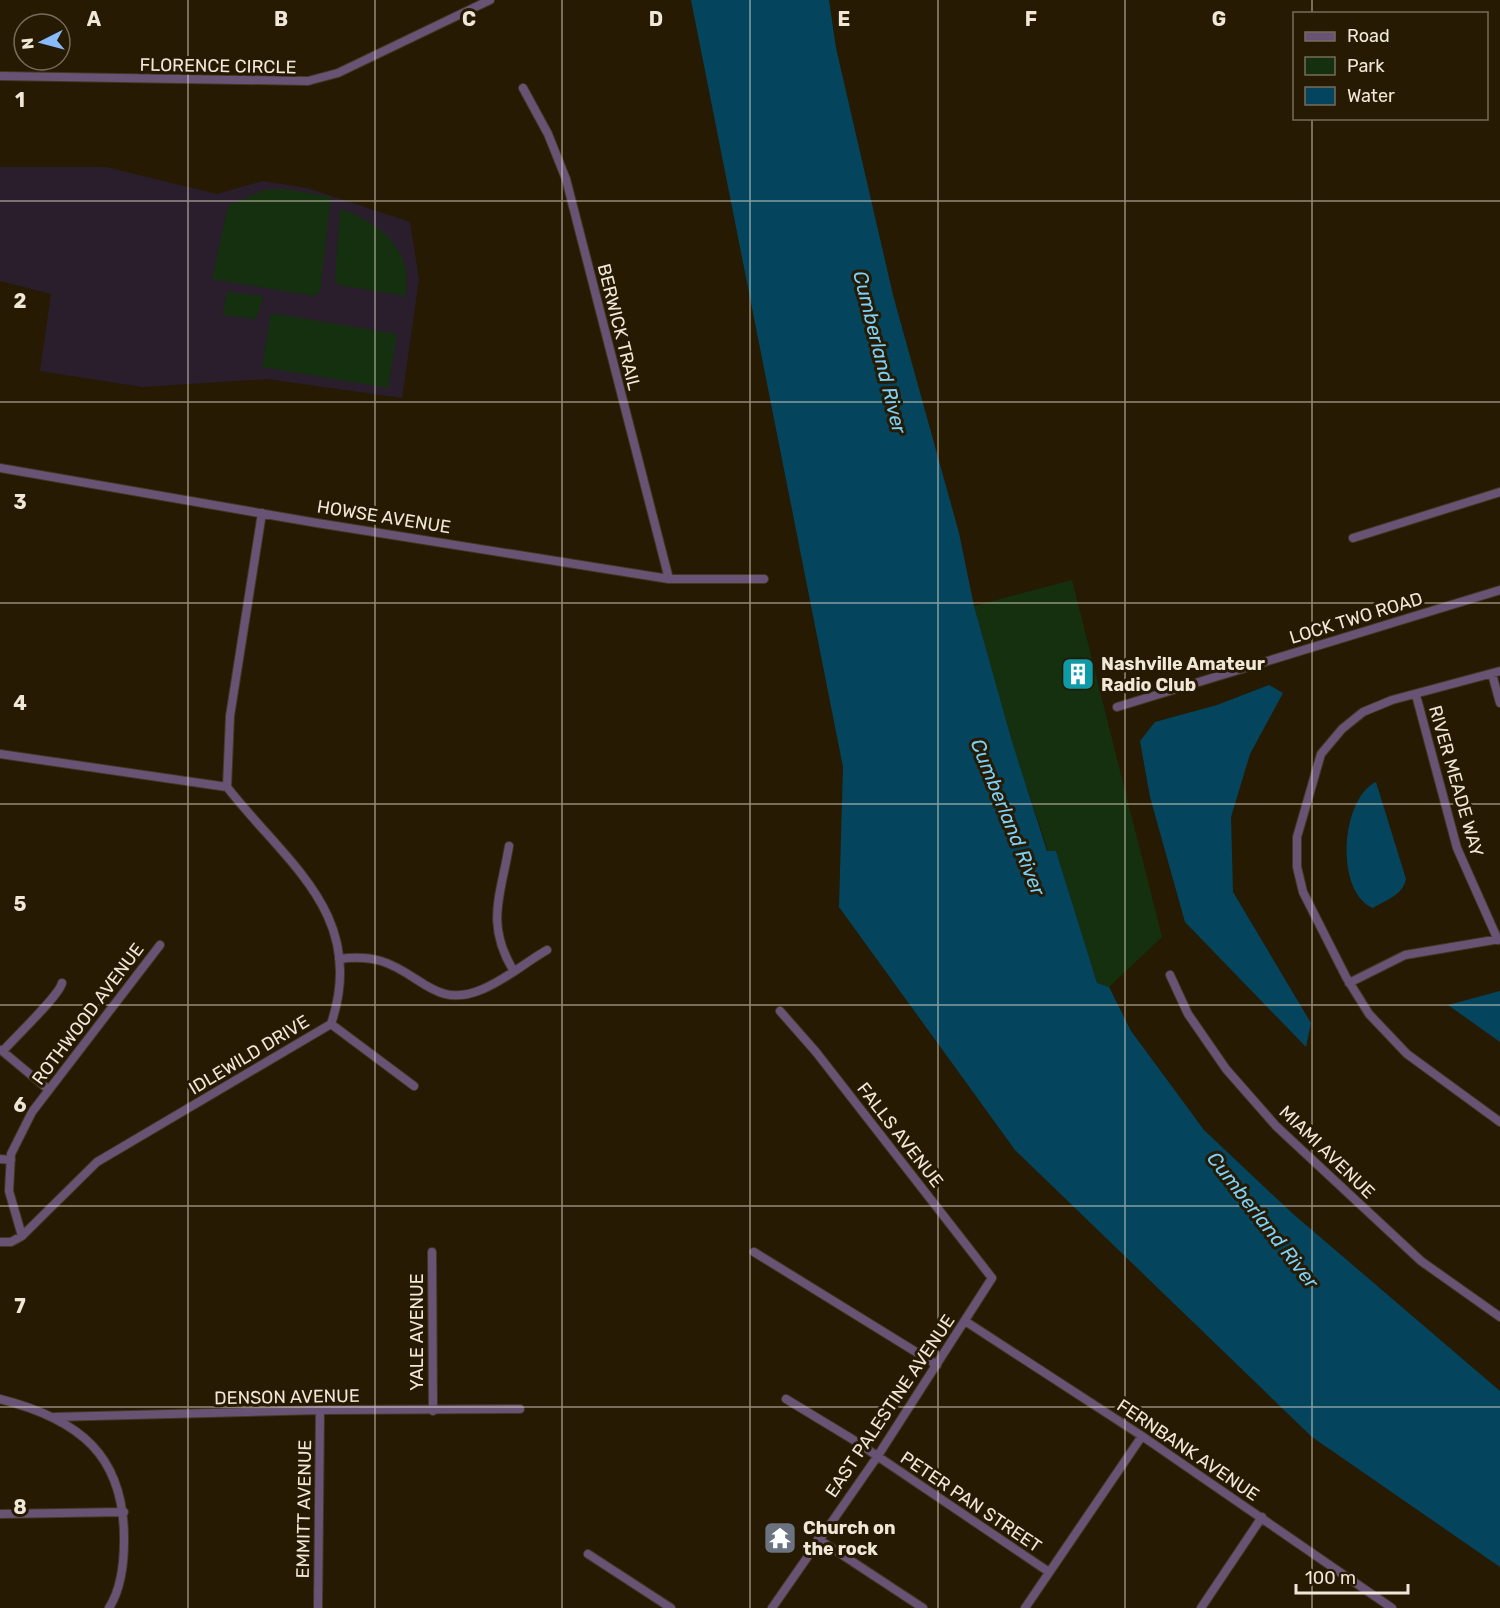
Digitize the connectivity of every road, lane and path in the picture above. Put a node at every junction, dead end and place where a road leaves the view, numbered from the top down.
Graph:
1 (490, 0) edge
2 (0, 76) edge
3 (523, 88) dead end
4 (0, 468) edge
5 (1500, 492) edge
6 (262, 513) junction
7 (1353, 538) dead end
8 (669, 579) junction
9 (764, 579) dead end
10 (1500, 590) edge
11 (1496, 672) edge
12 (1416, 695) junction
13 (1500, 703) edge
14 (1117, 707) dead end
15 (0, 754) edge
16 (227, 787) junction
17 (509, 846) dead end
18 (1499, 940) edge
19 (160, 945) dead end
20 (547, 950) dead end
21 (339, 959) junction
22 (513, 970) junction
23 (1170, 975) dead end
24 (62, 983) dead end
25 (1349, 983) junction
26 (780, 1011) dead end
27 (331, 1024) junction
28 (2, 1050) edge
29 (414, 1086) dead end
30 (49, 1090) junction
31 (1500, 1122) edge
32 (0, 1160) edge
33 (11, 1160) junction
34 (22, 1236) junction
35 (0, 1242) edge
36 (432, 1252) dead end
37 (754, 1252) dead end
38 (991, 1280) joint
39 (1500, 1317) edge
40 (965, 1322) junction
41 (937, 1365) junction
42 (0, 1399) edge
43 (786, 1399) dead end
44 (520, 1409) dead end
45 (320, 1410) junction
46 (433, 1411) junction
47 (54, 1417) junction
48 (1142, 1436) junction
49 (877, 1457) junction
50 (124, 1512) junction
51 (0, 1514) edge
52 (1262, 1517) junction
53 (818, 1539) junction
54 (588, 1554) dead end
55 (1048, 1572) junction
56 (1381, 1605) edge
57 (109, 1608) edge
58 (318, 1608) edge
59 (671, 1608) edge
60 (772, 1608) edge
61 (923, 1608) edge
62 (1025, 1608) edge
63 (1201, 1608) edge
64 (1392, 1608) edge

1 - 2 street, FLORENCE CIRCLE
3 - 8 street, BERWICK TRAIL
4 - 6 street, HOWSE AVENUE
5 - 7 street
6 - 8 street, HOWSE AVENUE
6 - 16 street
8 - 9 street, HOWSE AVENUE
10 - 14 street, LOCK TWO ROAD
11 - 12 street
11 - 13 street
12 - 18 street, RIVER MEADE WAY
12 - 25 street
15 - 16 street
16 - 21 street, IDLEWILD DRIVE
17 - 22 street
18 - 25 street
19 - 30 street, ROTHWOOD AVENUE
20 - 22 street
21 - 22 street
21 - 27 street, IDLEWILD DRIVE
23 - 39 street, MIAMI AVENUE
24 - 28 street
25 - 31 street
26 - 38 street, FALLS AVENUE
27 - 29 street
27 - 34 street, IDLEWILD DRIVE
28 - 30 street
30 - 33 street, ROTHWOOD AVENUE
32 - 33 street
33 - 34 street, ROTHWOOD AVENUE
34 - 35 street, IDLEWILD DRIVE
36 - 46 street, YALE AVENUE
37 - 41 street
38 - 40 street, EAST PALESTINE AVENUE
40 - 41 street, EAST PALESTINE AVENUE
40 - 48 street, FERNBANK AVENUE
41 - 49 street, EAST PALESTINE AVENUE
42 - 47 street
43 - 49 street, PETER PAN STREET
44 - 46 street, DENSON AVENUE
45 - 46 street, DENSON AVENUE
45 - 47 street, DENSON AVENUE
45 - 58 street, EMMITT AVENUE
47 - 50 street
48 - 52 street, FERNBANK AVENUE
48 - 55 street
49 - 53 street, EAST PALESTINE AVENUE
49 - 55 street, PETER PAN STREET
50 - 51 street
50 - 57 street
52 - 56 street, FERNBANK AVENUE
52 - 63 street
53 - 60 street, EAST PALESTINE AVENUE
53 - 61 street
54 - 59 street
55 - 62 street
56 - 64 street, FERNBANK AVENUE

